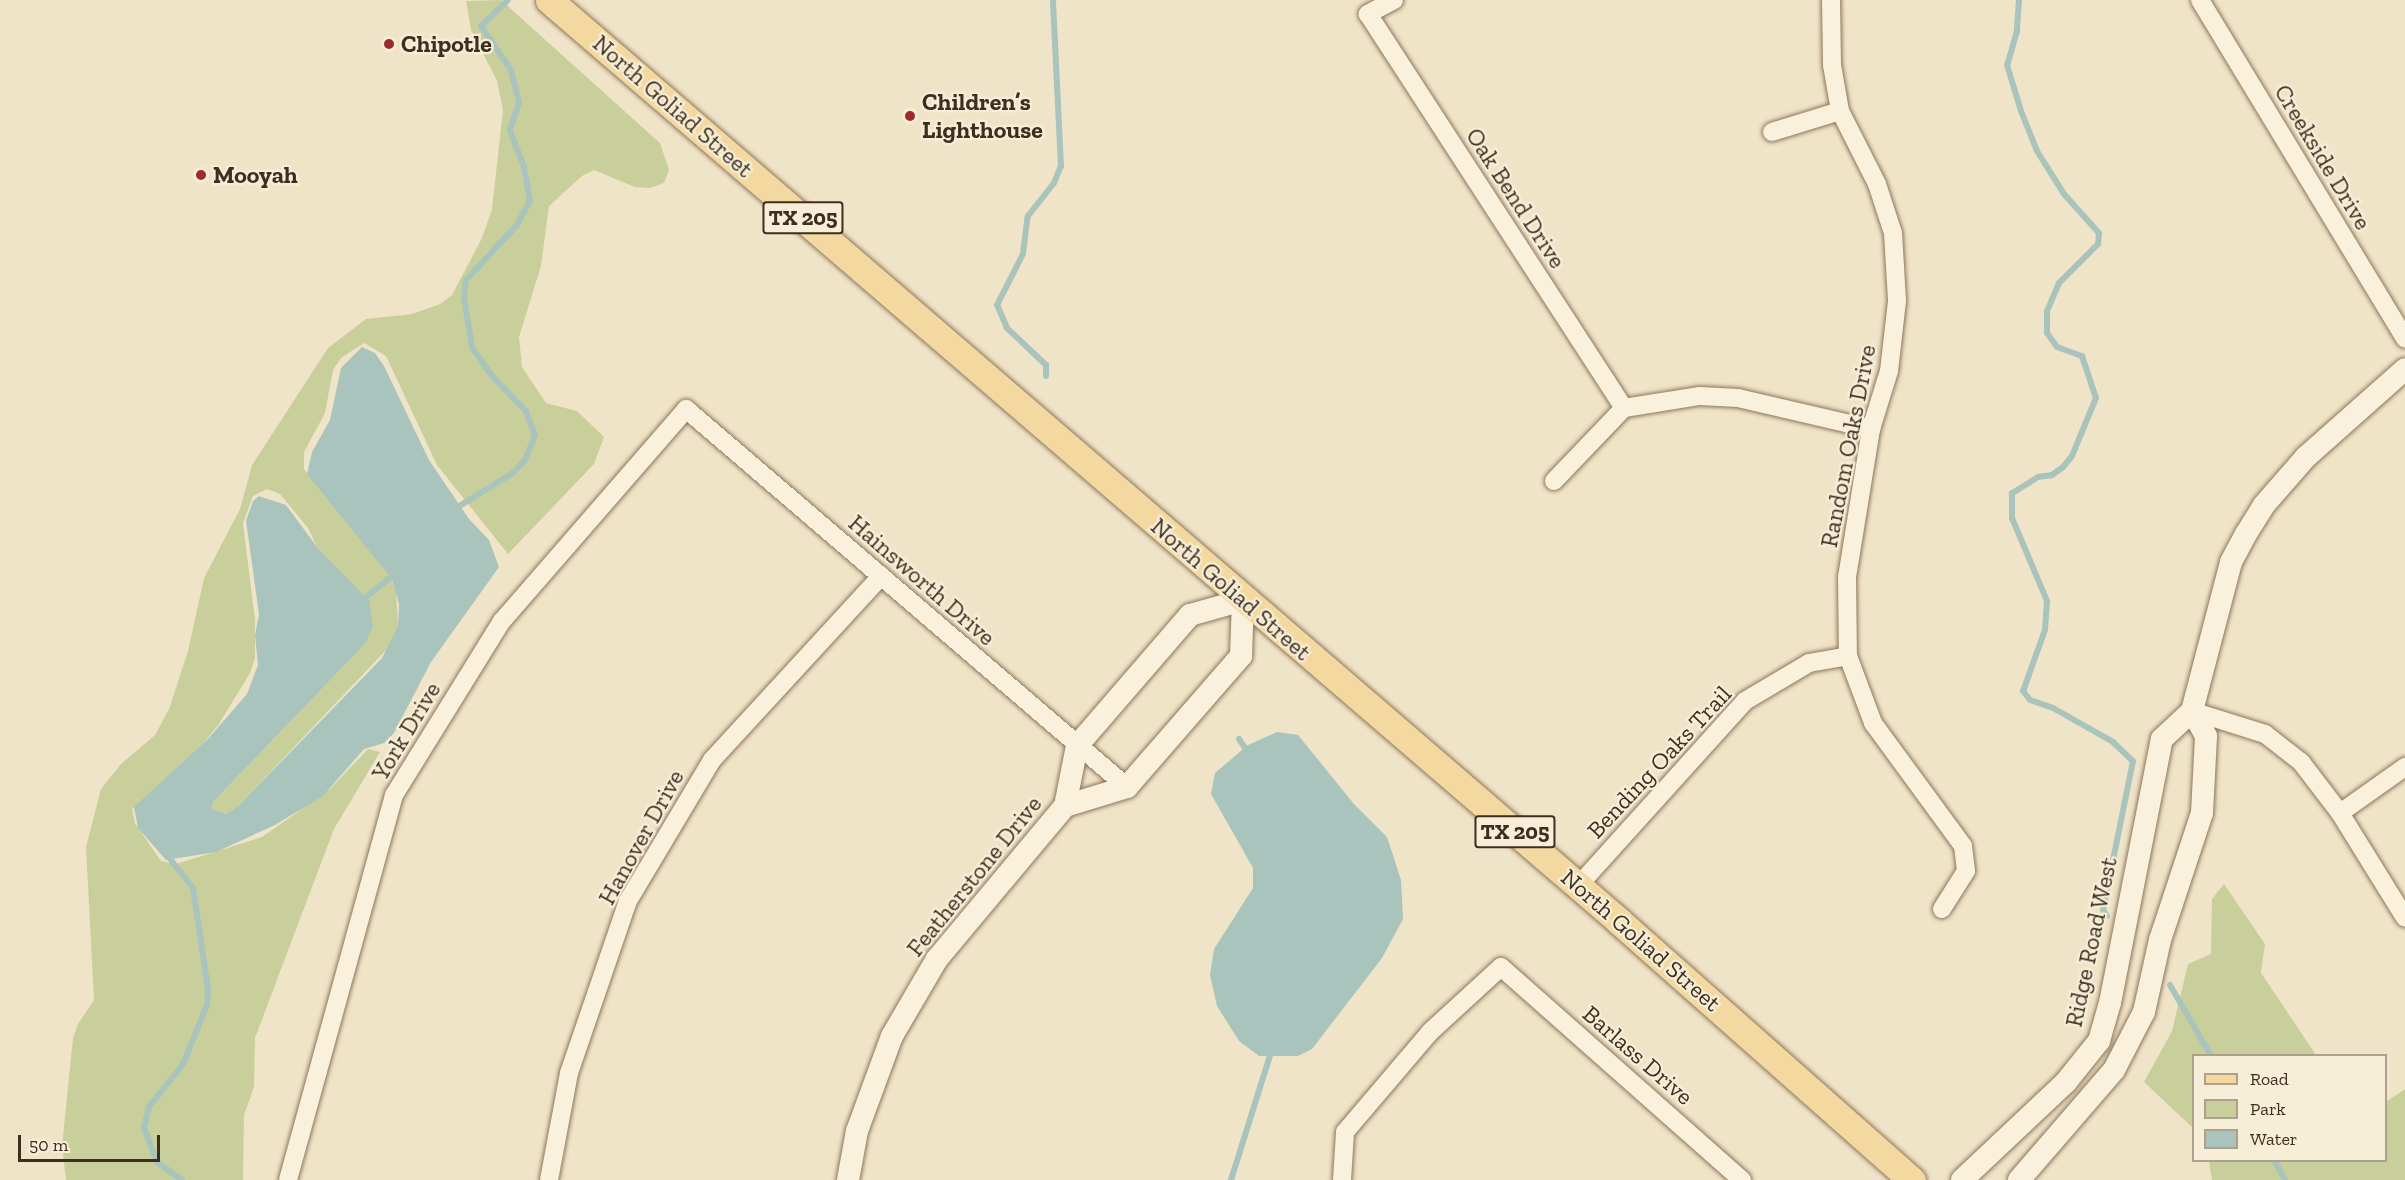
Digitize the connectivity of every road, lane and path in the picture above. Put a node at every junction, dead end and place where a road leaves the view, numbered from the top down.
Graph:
1 (549, 0) edge
2 (1394, 0) edge
3 (1831, 0) edge
4 (2200, 0) edge
5 (1840, 111) junction
6 (1772, 132) dead end
7 (2405, 339) edge
8 (2405, 369) edge
9 (1624, 408) junction
10 (686, 409) joint
11 (1871, 429) junction
12 (1554, 481) dead end
13 (881, 576) junction
14 (1243, 600) junction
15 (1848, 656) junction
16 (2192, 711) junction
17 (1077, 746) junction
18 (2405, 767) edge
19 (1127, 787) junction
20 (1065, 806) junction
21 (2340, 813) junction
22 (1578, 885) junction
23 (1942, 909) dead end
24 (2405, 918) edge
25 (2066, 1082) junction
26 (2090, 1100) junction
27 (288, 1180) edge
28 (549, 1180) edge
29 (848, 1180) edge
30 (1342, 1180) edge
31 (1742, 1180) edge
32 (1912, 1180) edge
33 (1962, 1180) edge
34 (2019, 1180) edge

1 - 14 main road, North Goliad Street / TX 205
2 - 9 street, Oak Bend Drive
3 - 5 street, Random Oaks Drive
4 - 7 street, Creekside Drive
5 - 6 street
5 - 11 street, Random Oaks Drive
8 - 16 street
9 - 11 street
9 - 12 street
10 - 13 street, Hainsworth Drive
10 - 27 street, York Drive
11 - 15 street, Random Oaks Drive
13 - 17 street, Hainsworth Drive
13 - 28 street, Hanover Drive
14 - 17 street, Featherstone Drive
14 - 19 street
14 - 22 main road, North Goliad Street / TX 205
15 - 22 street, Bending Oaks Trail
15 - 23 street, Random Oaks Drive
16 - 21 street
16 - 25 street, Ridge Road West
16 - 26 street
17 - 19 street, Hainsworth Drive
17 - 20 street, Featherstone Drive
18 - 21 street
19 - 20 street, Featherstone Drive
20 - 29 street, Featherstone Drive
21 - 24 street
22 - 32 main road, North Goliad Street / TX 205
25 - 26 street
25 - 33 street, Ridge Road West
26 - 34 street
30 - 31 street, Barlass Drive

